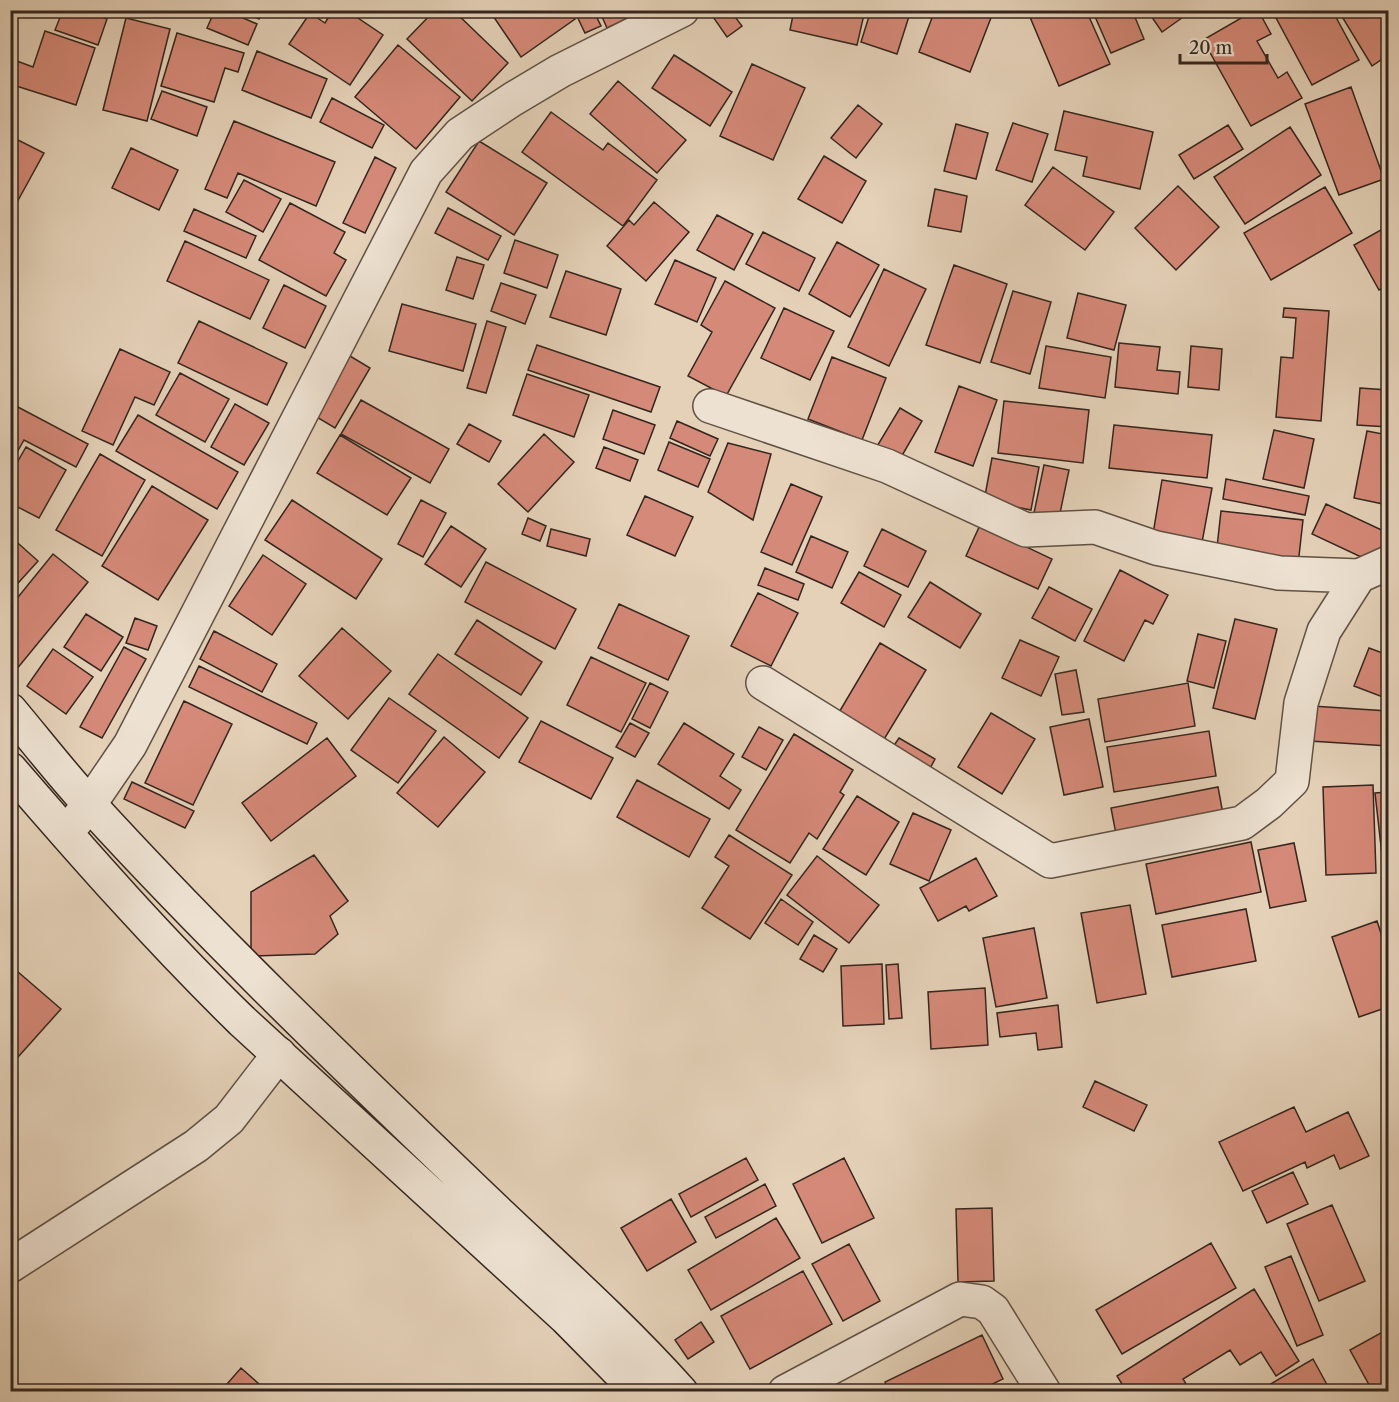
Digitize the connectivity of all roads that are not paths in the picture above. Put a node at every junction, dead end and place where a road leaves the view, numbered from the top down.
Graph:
1 (682, 10) edge
2 (710, 406) dead end
3 (1389, 563) edge
4 (1359, 576) junction
5 (763, 683) dead end
6 (10, 710) edge
7 (10, 769) edge
8 (89, 805) junction
9 (66, 833) junction
10 (279, 1054) junction
11 (10, 1266) edge
12 (639, 1392) edge
13 (681, 1392) edge
14 (785, 1392) edge
15 (1044, 1392) edge

1 - 8 street
2 - 4 street
3 - 4 street
4 - 5 street
6 - 8 street
7 - 9 street
8 - 9 street
8 - 13 street
9 - 10 street
10 - 11 street
10 - 12 street
14 - 15 street

